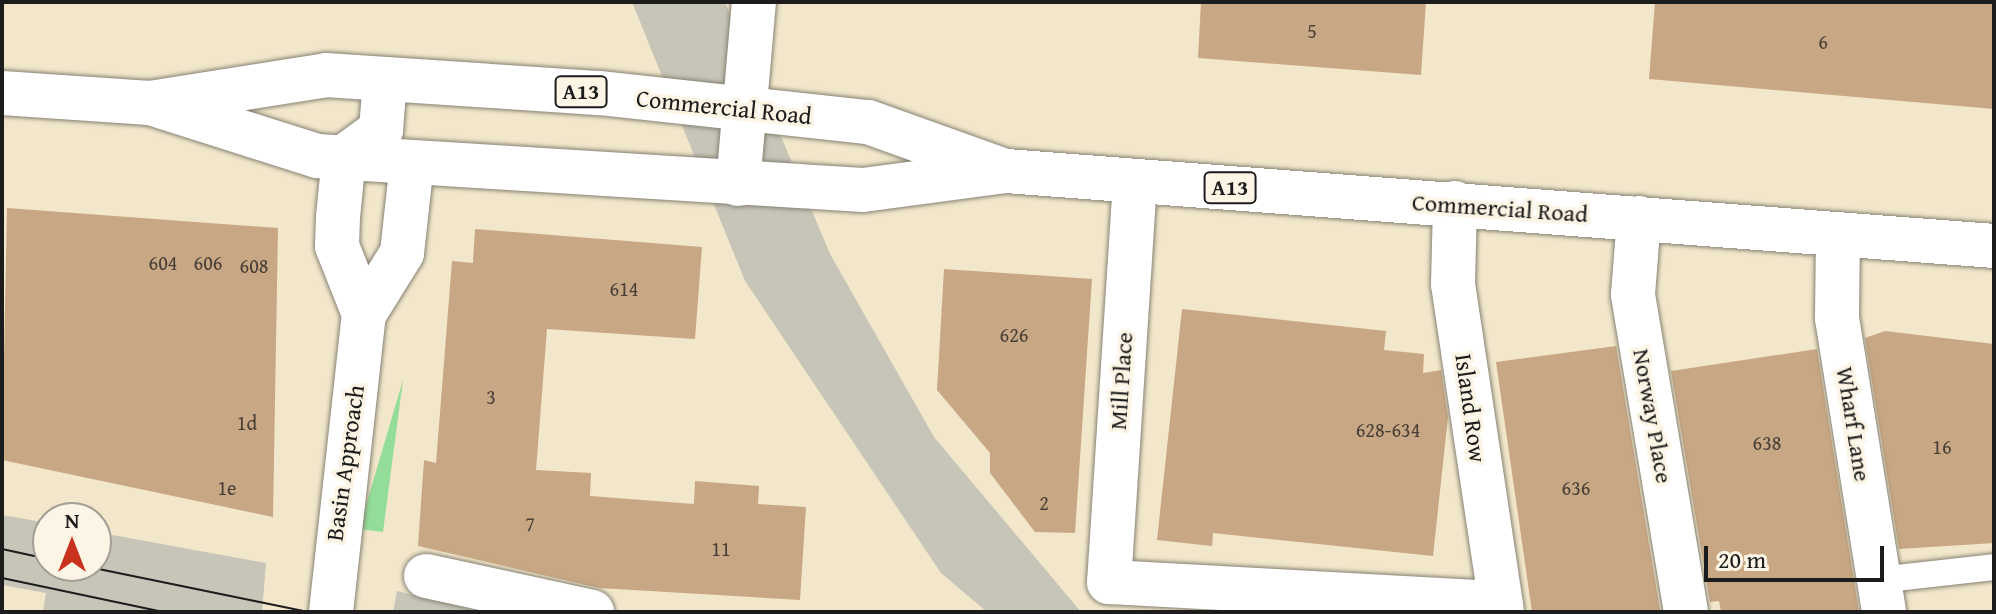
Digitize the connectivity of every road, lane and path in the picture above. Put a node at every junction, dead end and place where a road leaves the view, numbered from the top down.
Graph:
1 (754, 2) edge
2 (385, 79) junction
3 (4, 93) edge
4 (150, 103) junction
5 (745, 109) junction
6 (344, 157) junction
7 (412, 163) junction
8 (1006, 171) junction
9 (1135, 181) junction
10 (738, 184) junction
11 (1455, 203) junction
12 (1639, 218) junction
13 (1838, 234) junction
14 (1994, 246) edge
15 (364, 314) junction
16 (1994, 567) edge
17 (426, 576) dead end
18 (1882, 596) edge
19 (1109, 597) edge
20 (1501, 607) edge
21 (331, 612) edge
22 (592, 612) edge
23 (1686, 612) edge

1 - 5 main road
2 - 4 main road, Commercial Road / A13
2 - 5 main road, Commercial Road / A13
2 - 6 main road
3 - 4 main road, Commercial Road / A13
4 - 6 main road, Commercial Road / A13
5 - 8 main road, Commercial Road / A13
5 - 10 main road
6 - 7 main road, Commercial Road / A13
6 - 15 main road, Basin Approach
7 - 10 main road, Commercial Road / A13
7 - 15 main road, Basin Approach
8 - 9 main road, Commercial Road / A13
8 - 10 main road, Commercial Road / A13
9 - 11 main road, Commercial Road / A13
9 - 19 main road, Mill Place
11 - 12 main road, Commercial Road / A13
11 - 20 main road, Island Row
12 - 13 main road, Commercial Road / A13
12 - 23 main road, Norway Place
13 - 14 main road, Commercial Road / A13
13 - 18 main road, Wharf Lane
15 - 21 main road, Basin Approach
16 - 18 lane
17 - 22 main road
19 - 20 main road, Mill Place

